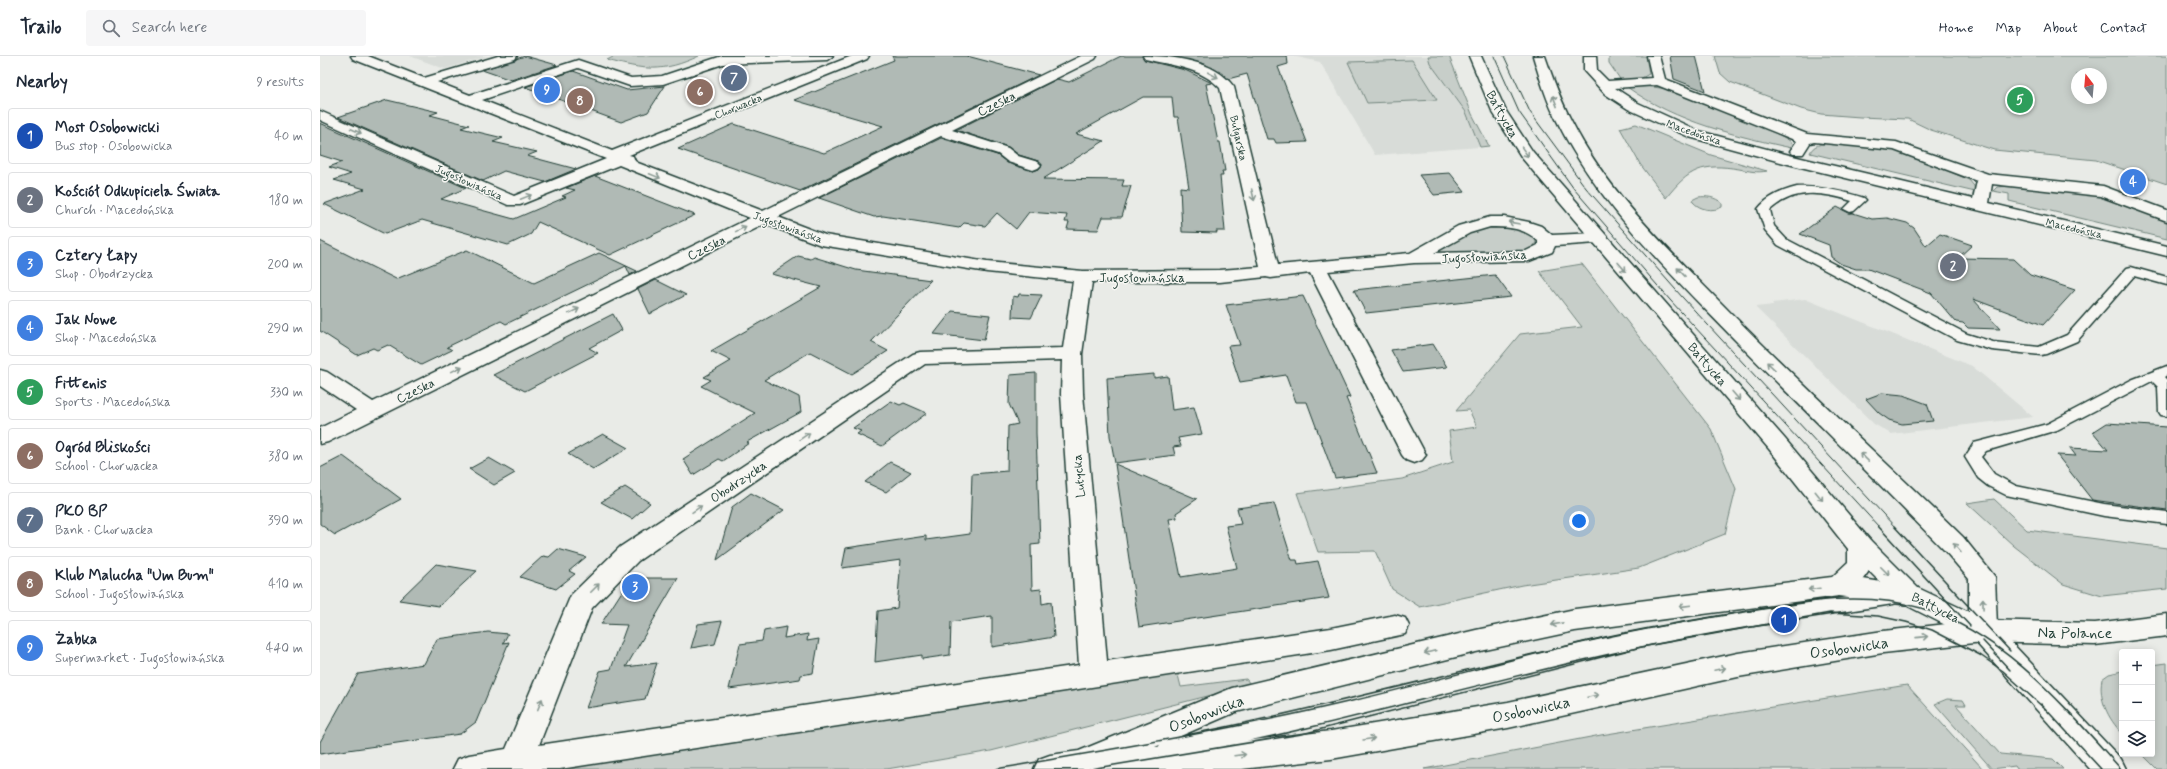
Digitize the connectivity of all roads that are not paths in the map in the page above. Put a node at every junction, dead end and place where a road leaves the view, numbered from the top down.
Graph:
1 (357, 56) edge
2 (511, 56) edge
3 (827, 56) edge
4 (863, 56) edge
5 (1091, 56) edge
6 (1149, 56) edge
7 (1474, 56) edge
8 (1539, 56) edge
9 (1590, 56) edge
10 (1654, 56) edge
11 (849, 61) junction
12 (1659, 81) junction
13 (424, 82) junction
14 (1604, 85) junction
15 (469, 100) junction
16 (320, 115) edge
17 (940, 131) junction
18 (1805, 139) junction
19 (616, 157) junction
20 (1793, 161) junction
21 (1033, 165) dead end
22 (1985, 179) junction
23 (704, 182) junction
24 (689, 189) junction
25 (1980, 206) junction
26 (1850, 209) dead end
27 (771, 214) junction
28 (2167, 216) edge
29 (1597, 238) junction
30 (1547, 240) junction
31 (2167, 251) edge
32 (1414, 258) junction
33 (1317, 268) junction
34 (1271, 273) junction
35 (1083, 277) junction
36 (2167, 281) edge
37 (1072, 354) junction
38 (2160, 372) edge
39 (320, 376) edge
40 (372, 411) junction
41 (2166, 412) dead end
42 (320, 437) edge
43 (1414, 455) dead end
44 (2167, 518) edge
45 (1861, 547) junction
46 (1839, 586) junction
47 (1909, 595) junction
48 (2167, 625) edge
49 (1395, 626) dead end
50 (1983, 631) junction
51 (1094, 675) junction
52 (521, 751) junction
53 (2102, 760) edge
54 (1063, 767) edge
55 (469, 769) edge

1 - 13 street, Jugosłowiańska
2 - 13 street
3 - 11 street
3 - 15 street
4 - 11 street, Chorwacka
5 - 17 street, Czeska
6 -> 34 street, Bułgarska
7 -> 29 street, Bałtycka
50 -> 8 street
9 - 14 street, Macedońska
10 - 12 street
11 - 19 street, Chorwacka
12 - 14 street
12 - 18 street
13 - 15 street, Jugosłowiańska
14 - 20 street, Macedońska
15 - 19 street, Jugosłowiańska
16 -> 19 street, Jugosłowiańska
17 - 21 street
17 - 27 street, Czeska
18 - 20 street
18 - 22 street
19 - 23 street, Jugosłowiańska
19 -> 24 street, Jugosłowiańska
20 - 25 street, Macedońska
22 - 25 street
22 - 28 street
23 - 24 street
23 - 27 street, Jugosłowiańska
24 - 27 street, Jugosłowiańska
25 - 31 street, Macedońska
26 - 36 lane
27 - 35 street, Jugosłowiańska
40 -> 27 street, Czeska
29 - 30 street
29 -> 45 street, Bałtycka
30 - 32 street, Jugosłowiańska
30 -> 32 street, Jugosłowiańska
32 - 33 street, Jugosłowiańska
33 - 34 street, Jugosłowiańska
33 - 43 street
34 - 35 street, Jugosłowiańska
35 - 37 street, Lutycka
37 - 51 street, Lutycka
52 -> 37 street, Obodrzycka
38 - 41 lane
38 - 44 lane
39 - 40 street
40 - 42 street, Czeska
45 - 46 street
45 -> 47 street, Bałtycka
46 - 47 street, Osobowicka
46 -> 54 street, Osobowicka
47 - 50 street, Bałtycka
47 - 54 lane
48 - 50 street, Na Polance
49 - 51 street
50 - 53 street, Bałtycka
54 -> 50 street, Osobowicka
51 - 52 street
52 - 55 street

